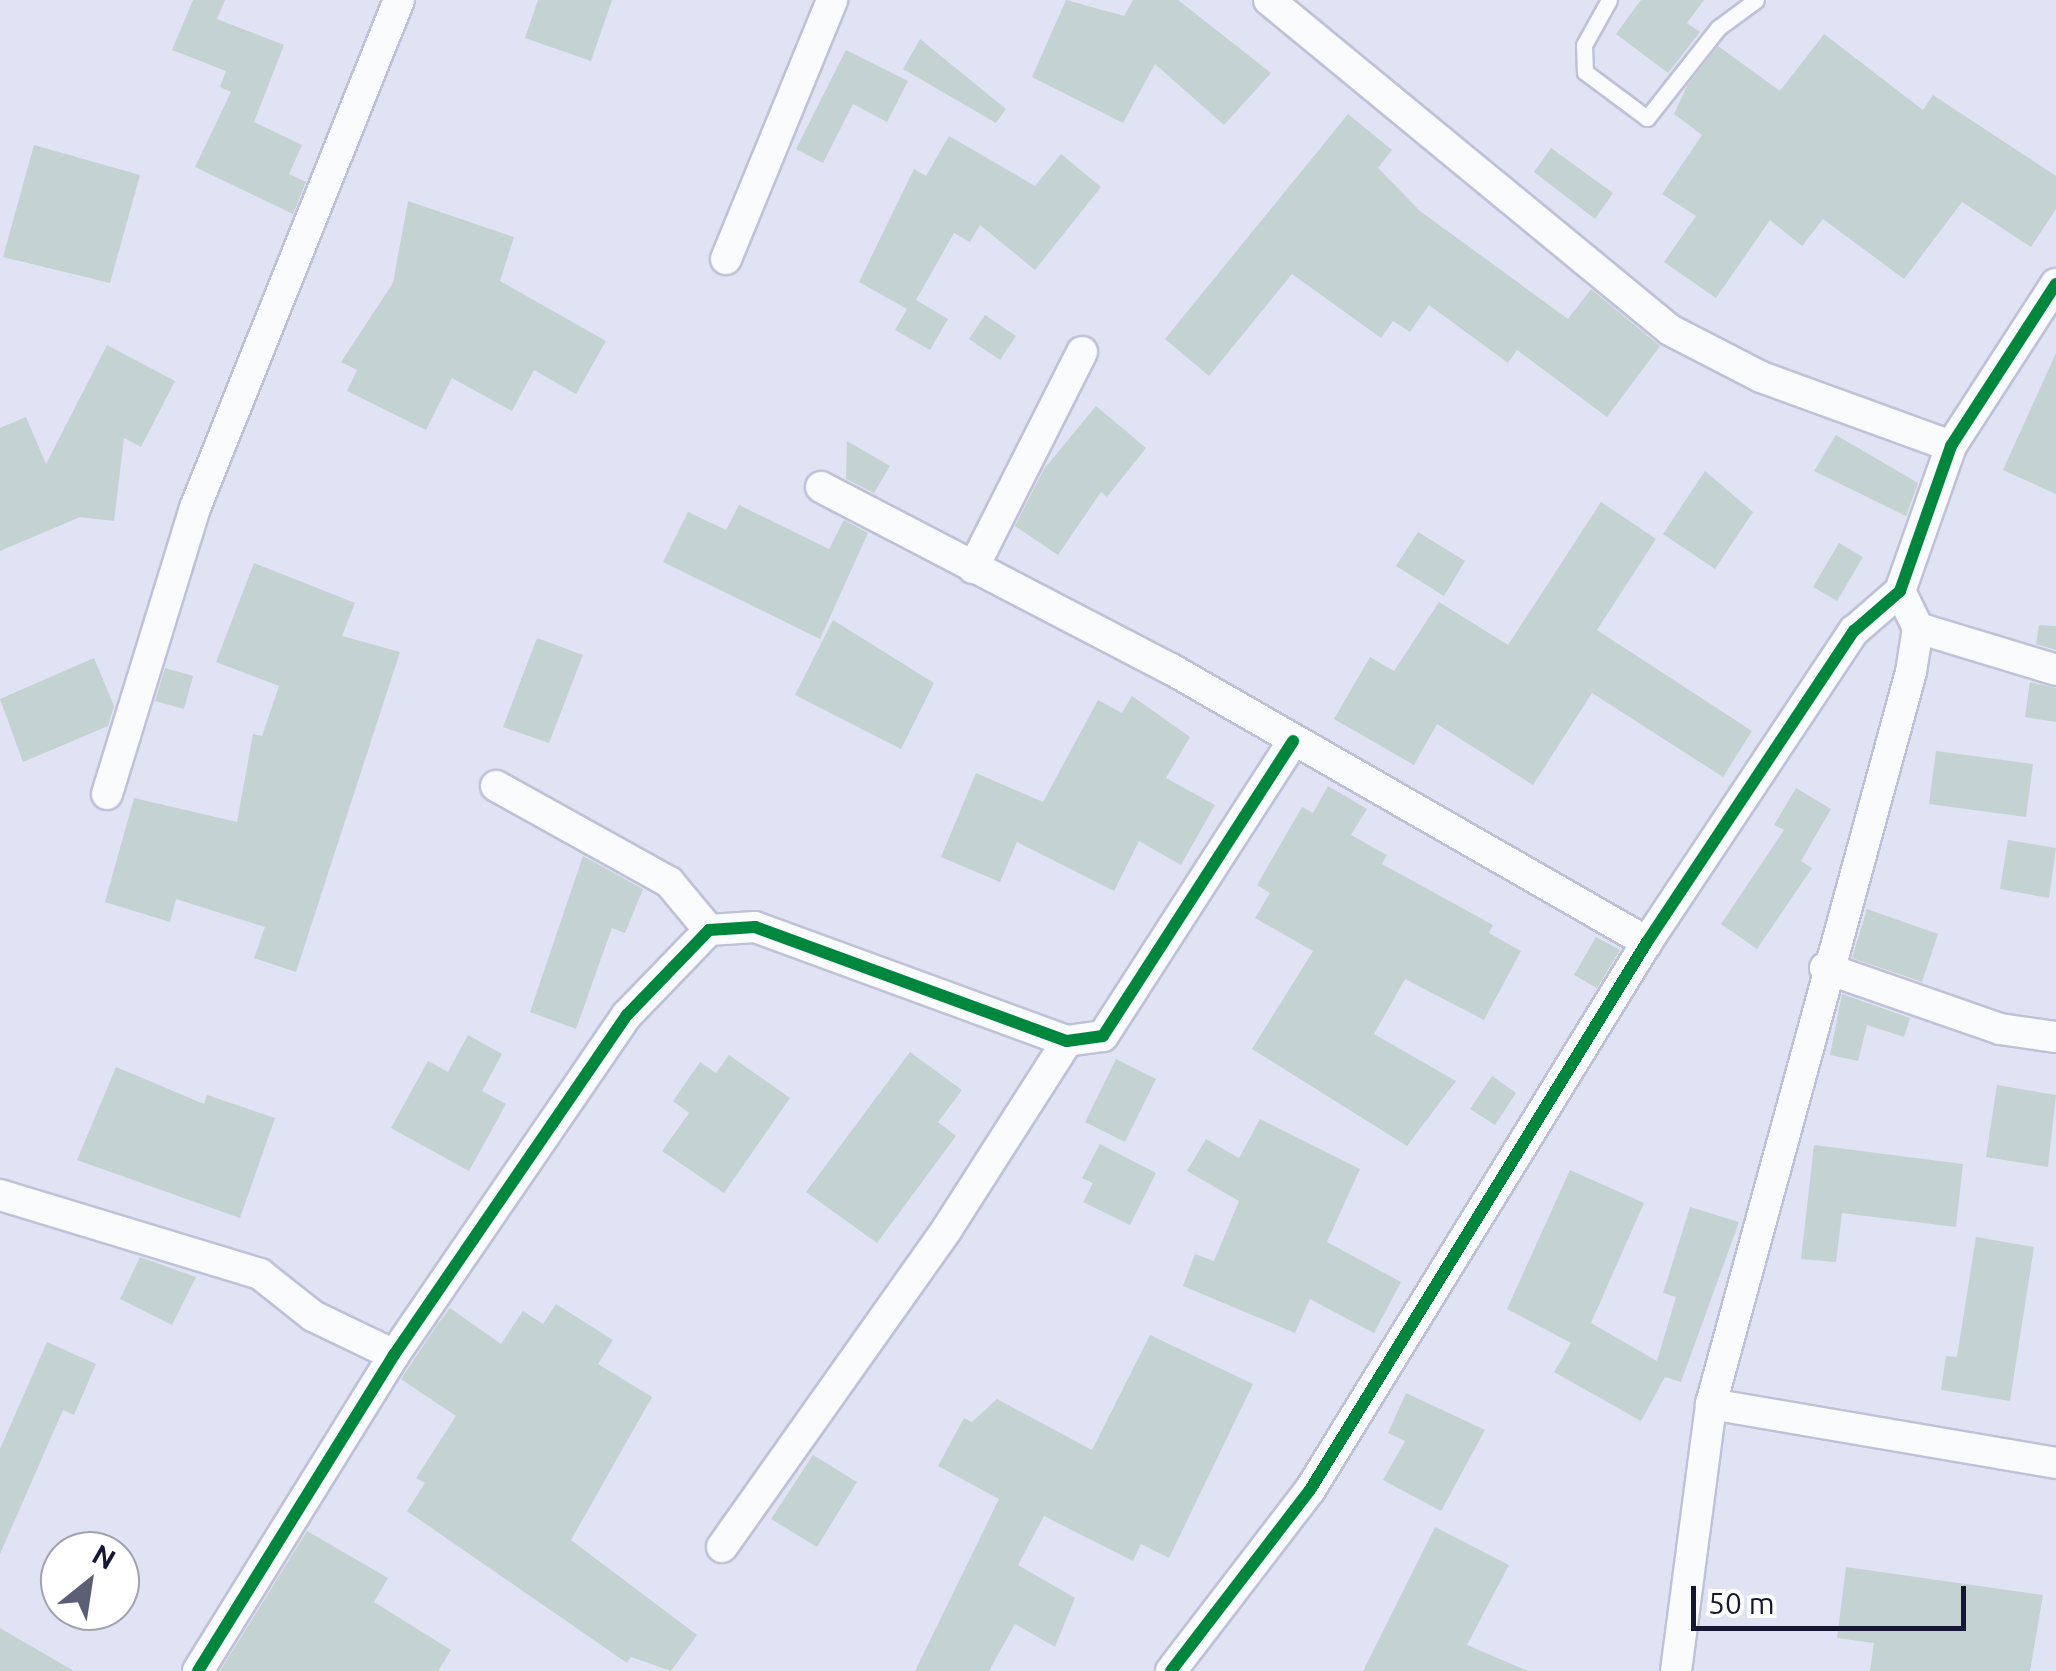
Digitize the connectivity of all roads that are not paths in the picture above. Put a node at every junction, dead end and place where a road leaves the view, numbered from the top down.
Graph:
1 (399, 0) edge
2 (832, 0) edge
3 (1269, 0) edge
4 (1609, 0) edge
5 (1747, 2) edge
6 (726, 259) dead end
7 (2056, 284) edge
8 (1082, 352) dead end
9 (1951, 446) junction
10 (821, 487) dead end
11 (973, 568) junction
12 (1900, 591) junction
13 (1918, 628) junction
14 (2056, 670) edge
15 (1294, 741) junction
16 (496, 786) dead end
17 (107, 794) dead end
18 (709, 930) junction
19 (1647, 942) junction
20 (1825, 968) junction
21 (2056, 1037) edge
22 (1067, 1040) junction
23 (0, 1196) edge
24 (394, 1355) junction
25 (1710, 1404) junction
26 (2056, 1464) edge
27 (722, 1546) dead end
28 (198, 1671) edge
29 (1170, 1671) edge
30 (1676, 1671) edge

1 - 17 street
2 - 6 street
3 - 9 street
4 - 5 lane
7 - 9 street
8 - 11 street
9 - 12 street
10 - 11 street
11 - 15 street
12 - 13 street
12 - 19 street
13 - 14 street
13 - 20 street
15 - 19 street
15 - 22 street
16 - 18 street
18 - 22 street
18 - 24 street
19 - 29 street
20 - 21 street
20 - 25 street
22 - 27 street
23 - 24 street
24 - 28 street
25 - 26 street
25 - 30 street

